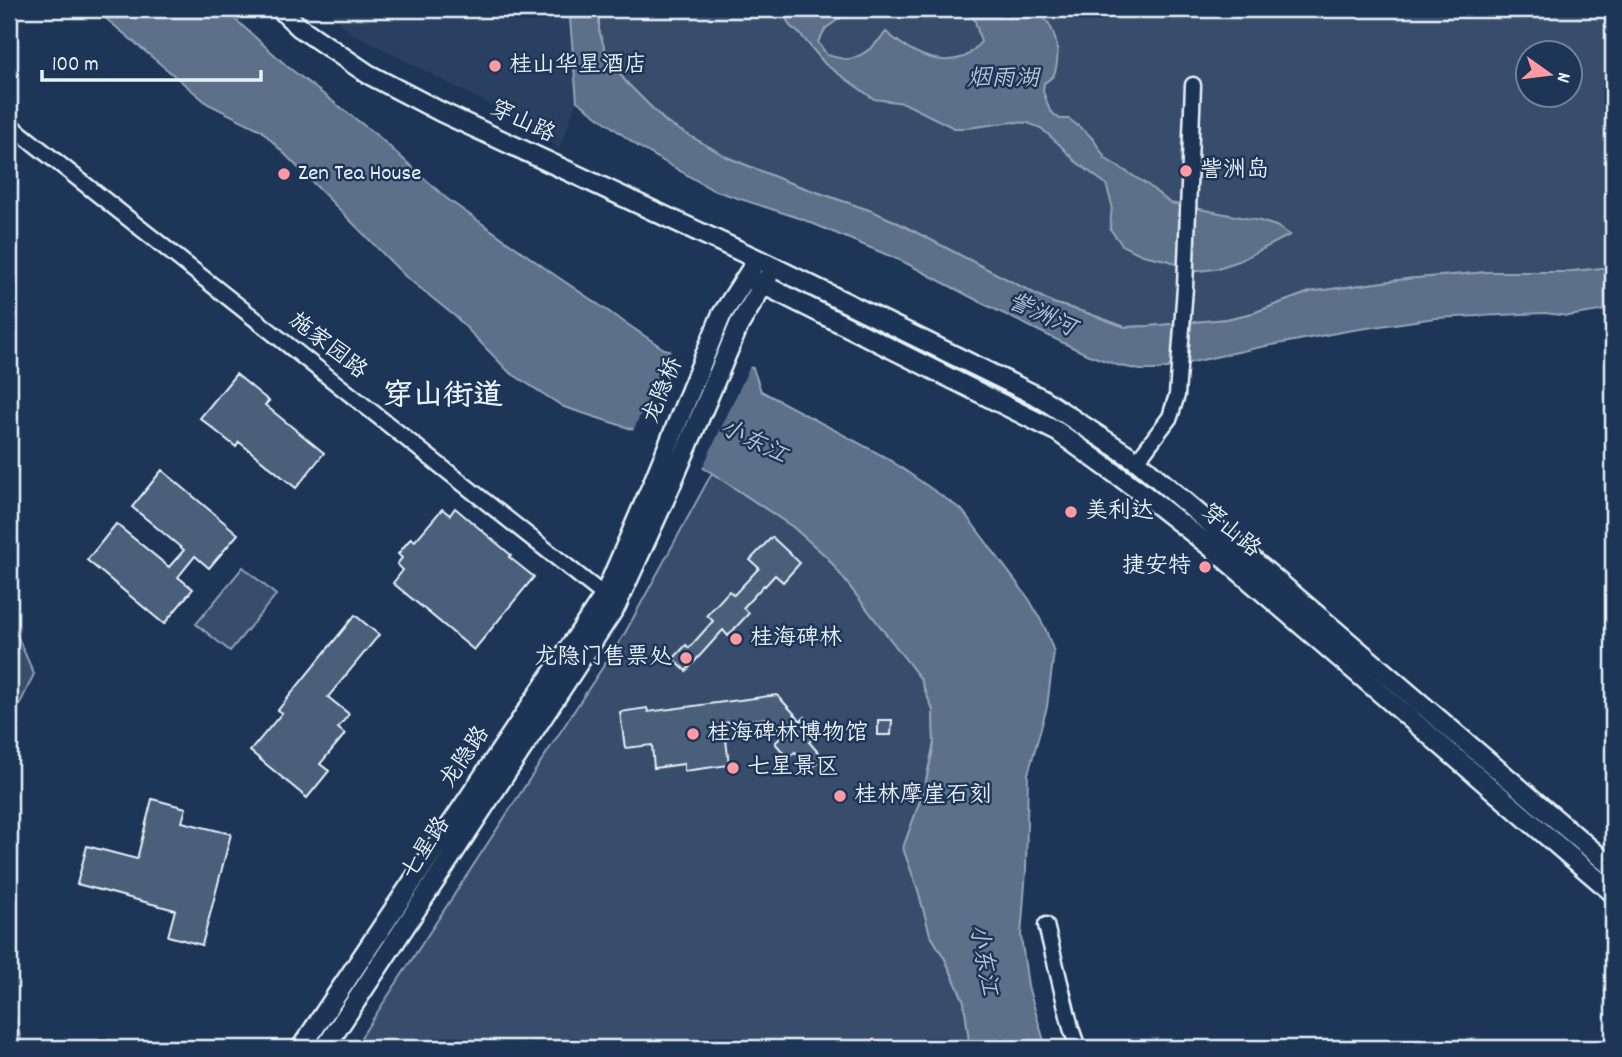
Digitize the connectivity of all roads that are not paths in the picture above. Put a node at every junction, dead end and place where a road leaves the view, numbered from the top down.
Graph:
1 (279, 9) edge
2 (1193, 85) dead end
3 (9, 124) edge
4 (765, 264) junction
5 (746, 278) junction
6 (764, 285) junction
7 (1137, 460) junction
8 (660, 488) junction
9 (610, 601) junction
10 (1613, 868) edge
11 (1613, 893) edge
12 (1046, 925) dead end
13 (301, 1048) edge
14 (325, 1048) edge
15 (1078, 1048) edge

1 - 4 main road, 穿山路
2 - 7 street
3 - 9 street, 施家园路
4 - 5 main road
4 - 6 main road
4 - 7 main road, 穿山路
5 - 6 main road, 穿山路
5 - 8 main road, 龙隐桥
6 - 8 main road, 龙隐桥
6 - 11 main road, 穿山路
7 - 10 main road, 穿山路
8 - 9 main road, 龙隐路
9 - 13 main road, 龙隐路
9 - 14 main road, 七星路
12 - 15 street

